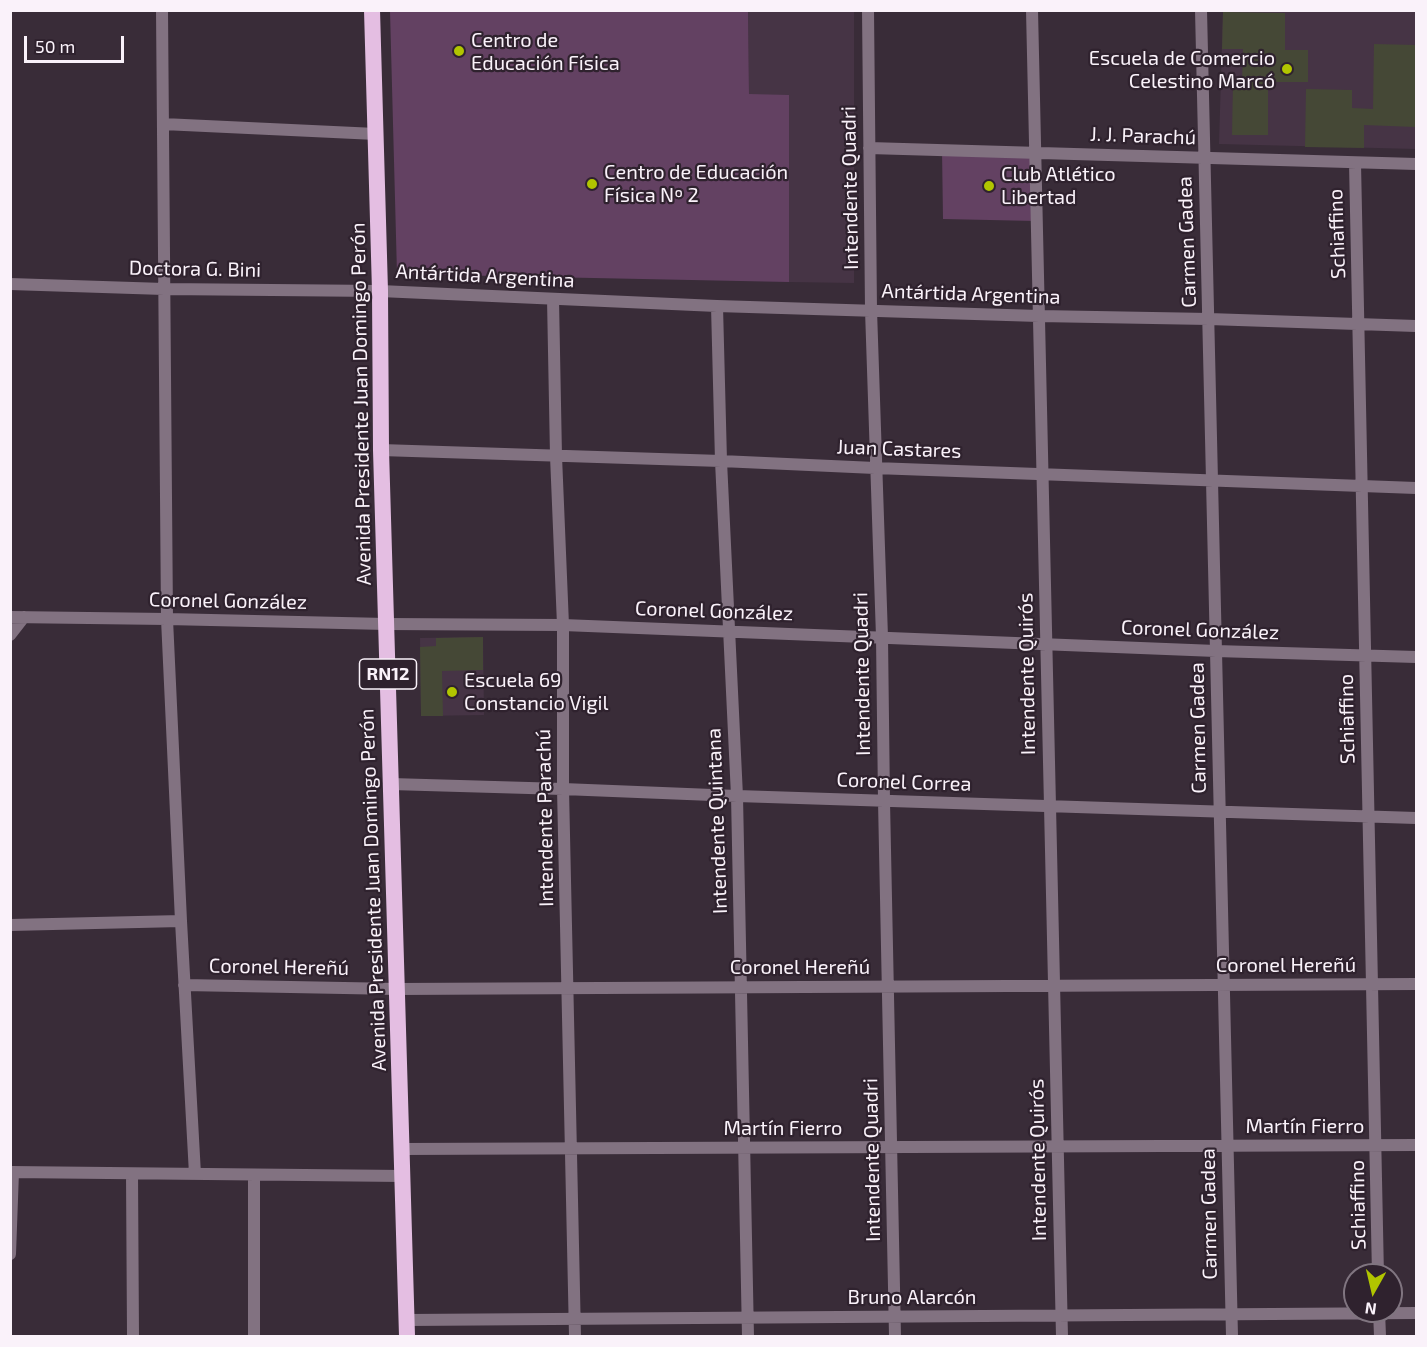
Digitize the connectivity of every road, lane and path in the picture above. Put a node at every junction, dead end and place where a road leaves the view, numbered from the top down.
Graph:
1 (162, 10) edge
2 (372, 10) edge
3 (868, 10) edge
4 (1032, 10) edge
5 (1201, 10) edge
6 (163, 124) junction
7 (376, 134) junction
8 (869, 148) junction
9 (1035, 153) junction
10 (1204, 158) junction
11 (1354, 163) junction
12 (1416, 164) edge
13 (10, 284) edge
14 (164, 289) junction
15 (380, 291) junction
16 (553, 298) junction
17 (717, 306) junction
18 (871, 310) junction
19 (1038, 316) junction
20 (1209, 319) junction
21 (1359, 324) junction
22 (1416, 326) edge
23 (381, 450) junction
24 (556, 456) junction
25 (722, 461) junction
26 (875, 468) junction
27 (1042, 474) junction
28 (1212, 481) junction
29 (1362, 486) junction
30 (1416, 488) edge
31 (10, 617) edge
32 (24, 617) junction
33 (167, 619) junction
34 (386, 624) junction
35 (563, 625) junction
36 (730, 631) junction
37 (10, 635) edge
38 (882, 637) junction
39 (1046, 643) junction
40 (1216, 651) junction
41 (1365, 656) junction
42 (1416, 657) edge
43 (391, 784) junction
44 (563, 789) junction
45 (737, 796) junction
46 (884, 801) junction
47 (1050, 807) junction
48 (1219, 811) junction
49 (1369, 817) junction
50 (1416, 818) edge
51 (181, 921) junction
52 (10, 925) edge
53 (1372, 984) junction
54 (1416, 984) edge
55 (184, 985) junction
56 (1224, 985) junction
57 (1054, 986) junction
58 (741, 987) junction
59 (888, 987) junction
60 (568, 988) junction
61 (397, 989) junction
62 (1416, 1145) edge
63 (1227, 1146) junction
64 (1376, 1146) junction
65 (891, 1147) junction
66 (1058, 1147) junction
67 (744, 1148) junction
68 (402, 1149) junction
69 (571, 1149) junction
70 (12, 1172) edge
71 (132, 1173) junction
72 (195, 1174) junction
73 (254, 1175) junction
74 (403, 1176) junction
75 (10, 1254) edge
76 (1378, 1263) edge
77 (1343, 1313) edge
78 (1231, 1315) junction
79 (895, 1316) junction
80 (1061, 1316) junction
81 (747, 1318) junction
82 (574, 1319) junction
83 (407, 1328) edge
84 (133, 1336) edge
85 (254, 1336) edge
86 (575, 1336) edge
87 (748, 1336) edge
88 (895, 1336) edge
89 (1062, 1336) edge
90 (1232, 1336) edge

1 - 6 street
2 - 7 highway, Avenida Presidente Juan Domingo Perón / RN12
3 - 8 street, Intendente Quadri
4 - 9 street, Intendente Quirós
5 - 10 street, Carmen Gadea
6 - 7 street
6 - 14 street
7 - 15 highway, Avenida Presidente Juan Domingo Perón / RN12
8 - 9 street, J. J. Parachú
8 - 18 street, Intendente Quadri
9 - 10 street, J. J. Parachú
9 - 19 street, Intendente Quirós
10 - 11 street, J. J. Parachú
10 - 20 street, Carmen Gadea
11 - 12 street, J. J. Parachú
11 - 21 street, Schiaffino
13 - 14 street, Doctora G. Bini
14 - 15 street, Doctora G. Bini
14 - 33 street
15 - 16 street, Antártida Argentina
15 - 23 highway, Avenida Presidente Juan Domingo Perón / RN12
16 - 17 street, Antártida Argentina
16 - 24 street, Intendente Parachú
17 - 18 street, Antártida Argentina
17 - 25 street, Intendente Quintana
18 - 19 street, Antártida Argentina
18 - 26 street, Intendente Quadri
19 - 20 street, Antártida Argentina
19 - 27 street, Intendente Quirós
20 - 21 street, Antártida Argentina
20 - 28 street, Carmen Gadea
21 - 22 street, Antártida Argentina
21 - 29 street, Schiaffino
23 - 24 street, Juan Castares
23 - 34 highway, Avenida Presidente Juan Domingo Perón / RN12
24 - 25 street, Juan Castares
24 - 35 street, Intendente Parachú
25 - 26 street, Juan Castares
25 - 36 street, Intendente Quintana
26 - 27 street, Juan Castares
26 - 38 street, Intendente Quadri
27 - 28 street, Juan Castares
27 - 39 street, Intendente Quirós
28 - 29 street, Juan Castares
28 - 40 street, Carmen Gadea
29 - 30 street, Juan Castares
29 - 41 street, Schiaffino
31 - 32 street, Coronel González
32 - 33 street, Coronel González
32 - 37 street
33 - 34 street, Coronel González
33 - 51 street
34 - 35 street, Coronel González
34 - 43 highway, Avenida Presidente Juan Domingo Perón / RN12
35 - 36 street, Coronel González
35 - 44 street, Intendente Parachú
36 - 38 street, Coronel González
36 - 45 street, Intendente Quintana
38 - 39 street, Coronel González
38 - 46 street, Intendente Quadri
39 - 40 street, Coronel González
39 - 47 street, Intendente Quirós
40 - 41 street, Coronel González
40 - 48 street, Carmen Gadea
41 - 42 street, Coronel González
41 - 49 street, Schiaffino
43 - 44 street, Coronel Correa
43 - 61 highway, Avenida Presidente Juan Domingo Perón / RN12
44 - 45 street, Coronel Correa
44 - 60 street, Intendente Parachú
45 - 46 street, Coronel Correa
45 - 58 street, Intendente Quintana
46 - 47 street, Coronel Correa
46 - 59 street, Intendente Quadri
47 - 48 street, Coronel Correa
47 - 57 street, Intendente Quirós
48 - 49 street, Coronel Correa
48 - 56 street, Carmen Gadea
49 - 50 street, Coronel Correa
49 - 53 street, Schiaffino
51 - 52 street
51 - 55 street
53 - 54 street, Coronel Hereñú
53 - 56 street, Coronel Hereñú
53 - 64 street, Schiaffino
55 - 61 street, Coronel Hereñú
55 - 72 street
56 - 57 street, Coronel Hereñú
56 - 63 street, Carmen Gadea
57 - 59 street, Coronel Hereñú
57 - 66 street, Intendente Quirós
58 - 59 street, Coronel Hereñú
58 - 60 street, Coronel Hereñú
58 - 67 street, Intendente Quintana
59 - 65 street, Intendente Quadri
60 - 61 street, Coronel Hereñú
60 - 69 street, Intendente Parachú
61 - 68 highway, Avenida Presidente Juan Domingo Perón / RN12
62 - 64 street, Martín Fierro
63 - 64 street, Martín Fierro
63 - 66 street, Martín Fierro
63 - 78 street, Carmen Gadea
64 - 76 street, Schiaffino
65 - 66 street, Martín Fierro
65 - 67 street, Martín Fierro
65 - 79 street, Intendente Quadri
66 - 80 street, Intendente Quirós
67 - 69 street, Martín Fierro
67 - 81 street, Intendente Quintana
68 - 69 street, Martín Fierro
68 - 74 highway, Avenida Presidente Juan Domingo Perón / RN12
69 - 82 street, Intendente Parachú
70 - 71 street
70 - 75 street
71 - 72 street
71 - 84 street
72 - 73 street
73 - 74 street
73 - 85 street
74 - 83 highway, Avenida Presidente Juan Domingo Perón / RN12
77 - 78 street, Bruno Alarcón
78 - 80 street, Bruno Alarcón
78 - 90 street, Carmen Gadea
79 - 80 street, Bruno Alarcón
79 - 81 street, Bruno Alarcón
79 - 88 street, Intendente Quadri
80 - 89 street, Intendente Quirós
81 - 82 street, Bruno Alarcón
81 - 87 street, Intendente Quintana
82 - 83 street, Bruno Alarcón
82 - 86 street, Intendente Parachú

